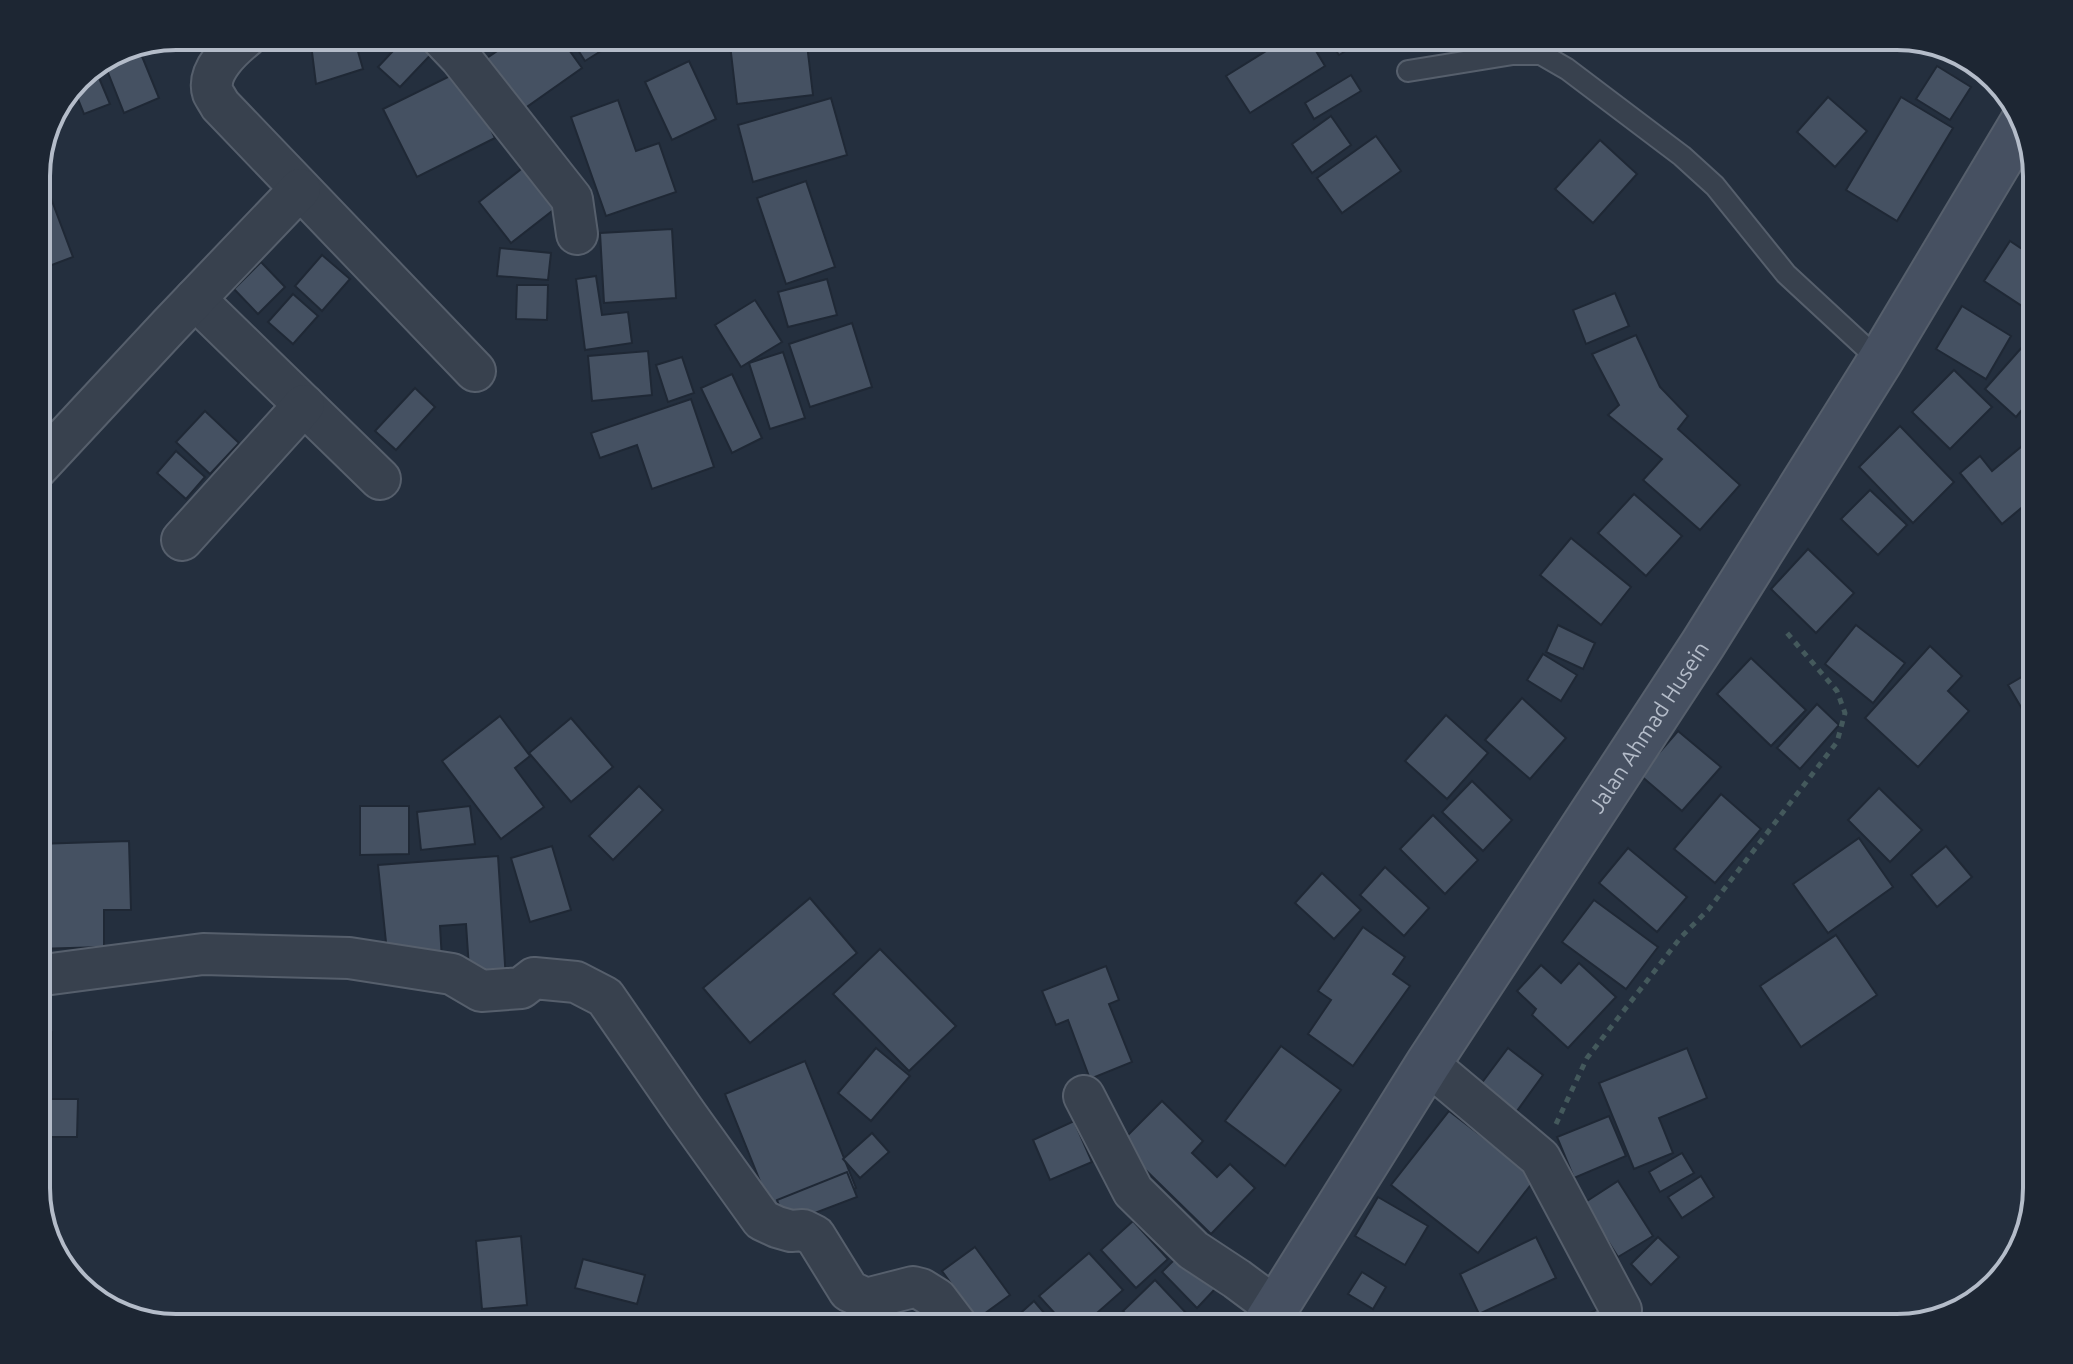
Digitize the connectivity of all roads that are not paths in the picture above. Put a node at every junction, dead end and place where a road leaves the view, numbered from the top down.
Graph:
1 (231, 50) edge
2 (453, 50) edge
3 (1408, 71) dead end
4 (2015, 134) edge
5 (300, 189) junction
6 (577, 234) dead end
7 (195, 299) junction
8 (1880, 361) junction
9 (475, 371) dead end
10 (304, 405) junction
11 (50, 454) edge
12 (380, 479) dead end
13 (182, 540) dead end
14 (50, 974) edge
15 (1428, 1064) junction
16 (1084, 1096) dead end
17 (1621, 1310) dead end
18 (948, 1314) edge
19 (1267, 1314) edge
20 (1272, 1314) edge

1 - 5 street
2 - 6 street
3 - 8 lane
4 - 8 main road, Jalan Ahmad Husein
5 - 7 street
5 - 9 street
7 - 10 street
7 - 11 street
8 - 15 main road, Jalan Ahmad Husein
10 - 12 street
10 - 13 street
14 - 18 street
15 - 17 street
15 - 20 main road, Jalan Ahmad Husein
16 - 19 street

